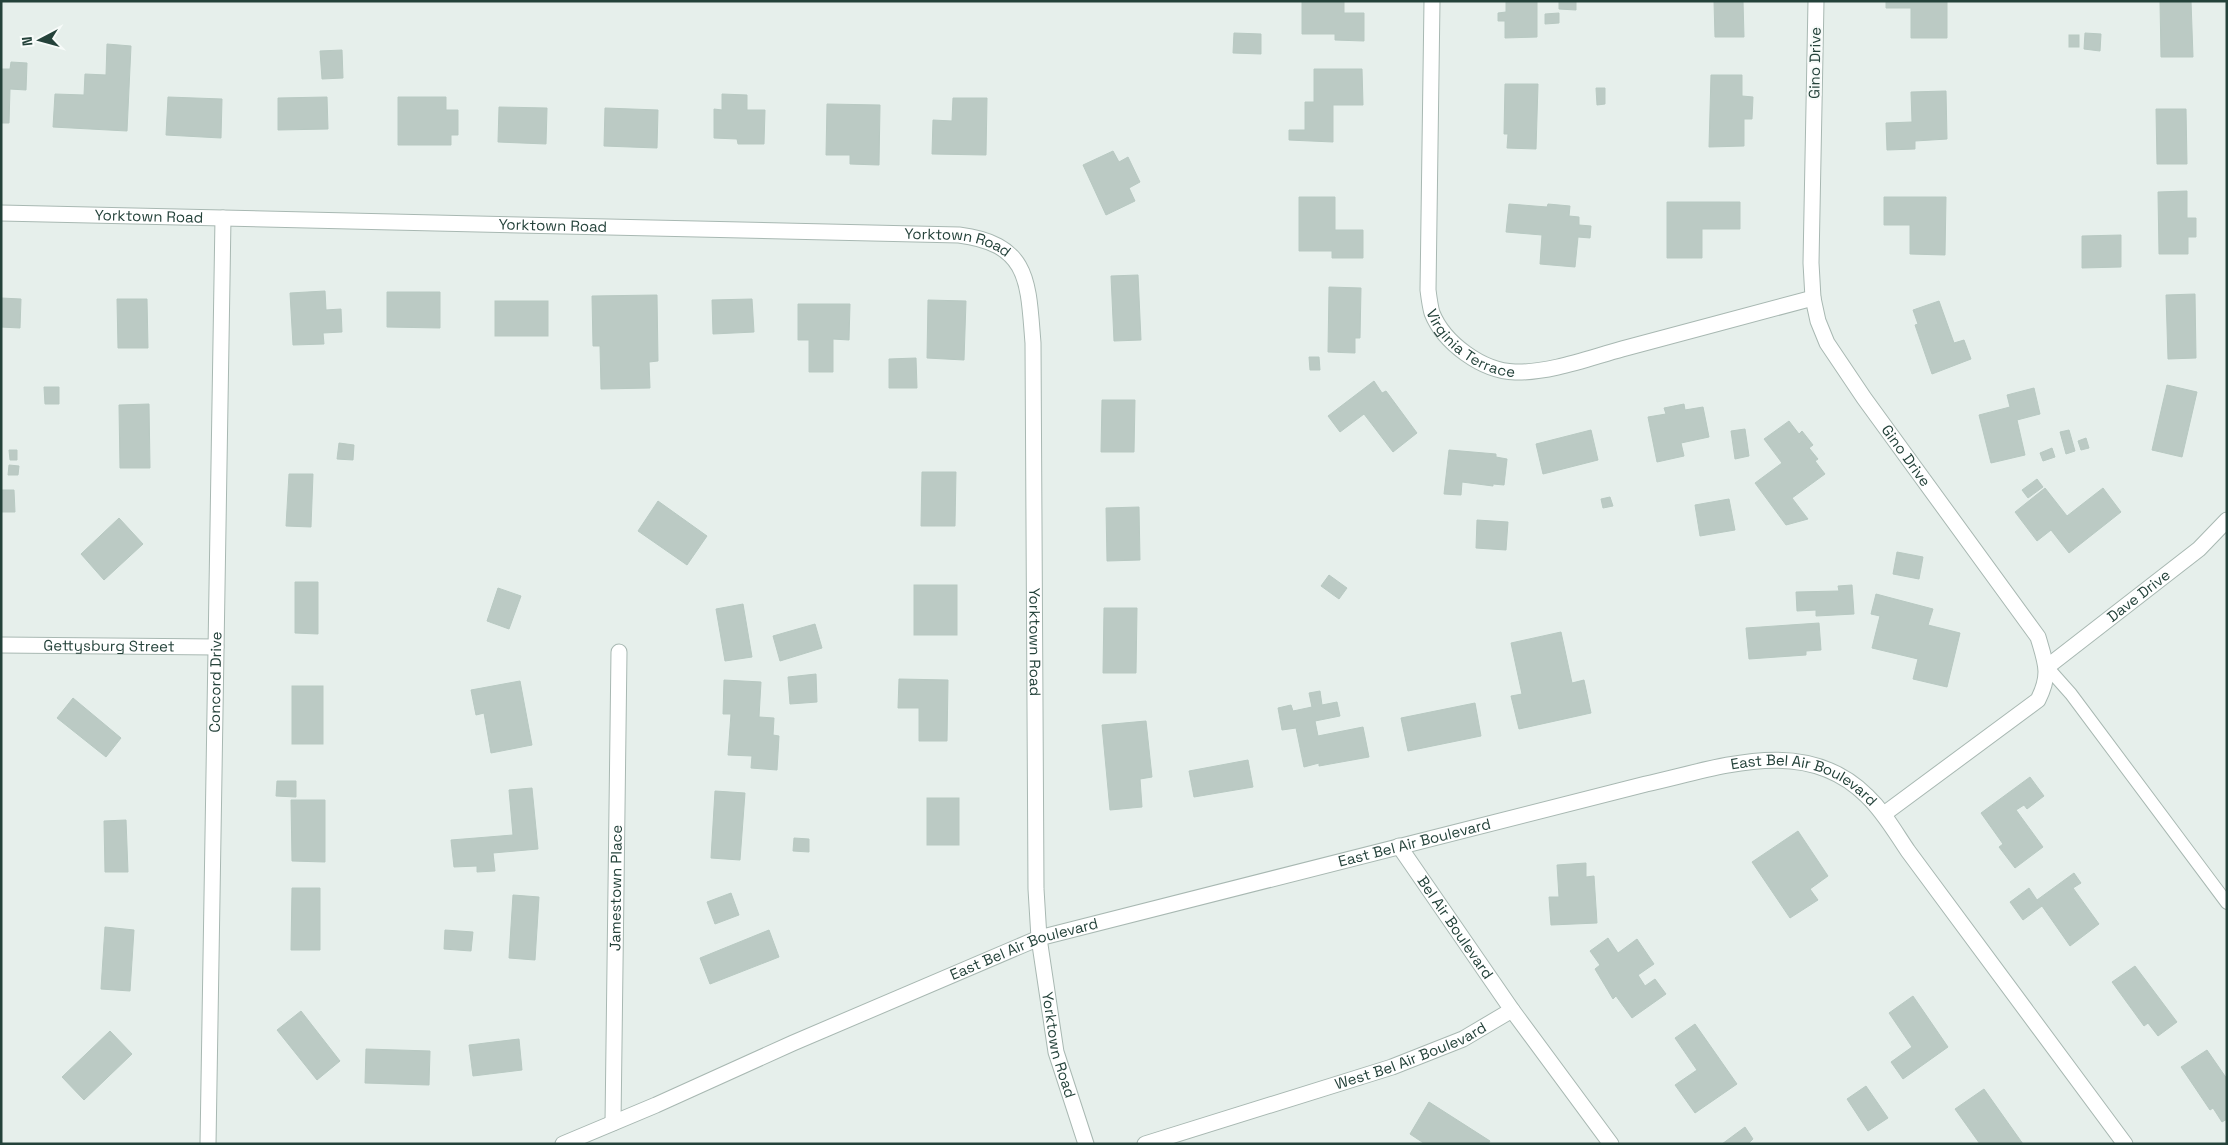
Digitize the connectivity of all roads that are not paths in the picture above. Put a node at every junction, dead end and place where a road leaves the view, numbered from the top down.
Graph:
1 (1432, 1) edge
2 (1816, 1) edge
3 (1, 213) edge
4 (223, 218) junction
5 (1813, 298) junction
6 (2227, 520) edge
7 (1, 644) edge
8 (216, 647) junction
9 (619, 652) dead end
10 (2047, 667) junction
11 (1884, 814) junction
12 (1399, 846) junction
13 (2227, 903) edge
14 (1039, 938) junction
15 (1512, 1010) junction
16 (613, 1123) junction
17 (208, 1144) edge
18 (563, 1144) edge
19 (1086, 1144) edge
20 (1145, 1144) edge
21 (1611, 1144) edge
22 (2125, 1144) edge

1 - 5 street, Virginia Terrace
2 - 5 street, Gino Drive
3 - 4 street, Yorktown Road
4 - 8 street, Concord Drive
4 - 14 street, Yorktown Road
5 - 10 street, Gino Drive
6 - 10 street, Dave Drive
7 - 8 street, Gettysburg Street
8 - 17 street, Concord Drive
9 - 16 street, Jamestown Place
10 - 11 street, Gino Drive
10 - 13 lane
11 - 12 street, East Bel Air Boulevard
11 - 22 street, East Bel Air Boulevard
12 - 14 street, East Bel Air Boulevard
12 - 15 street, Bel Air Boulevard
14 - 16 street, East Bel Air Boulevard
14 - 19 street, Yorktown Road
15 - 20 street, West Bel Air Boulevard
15 - 21 street
16 - 18 street, East Bel Air Boulevard

